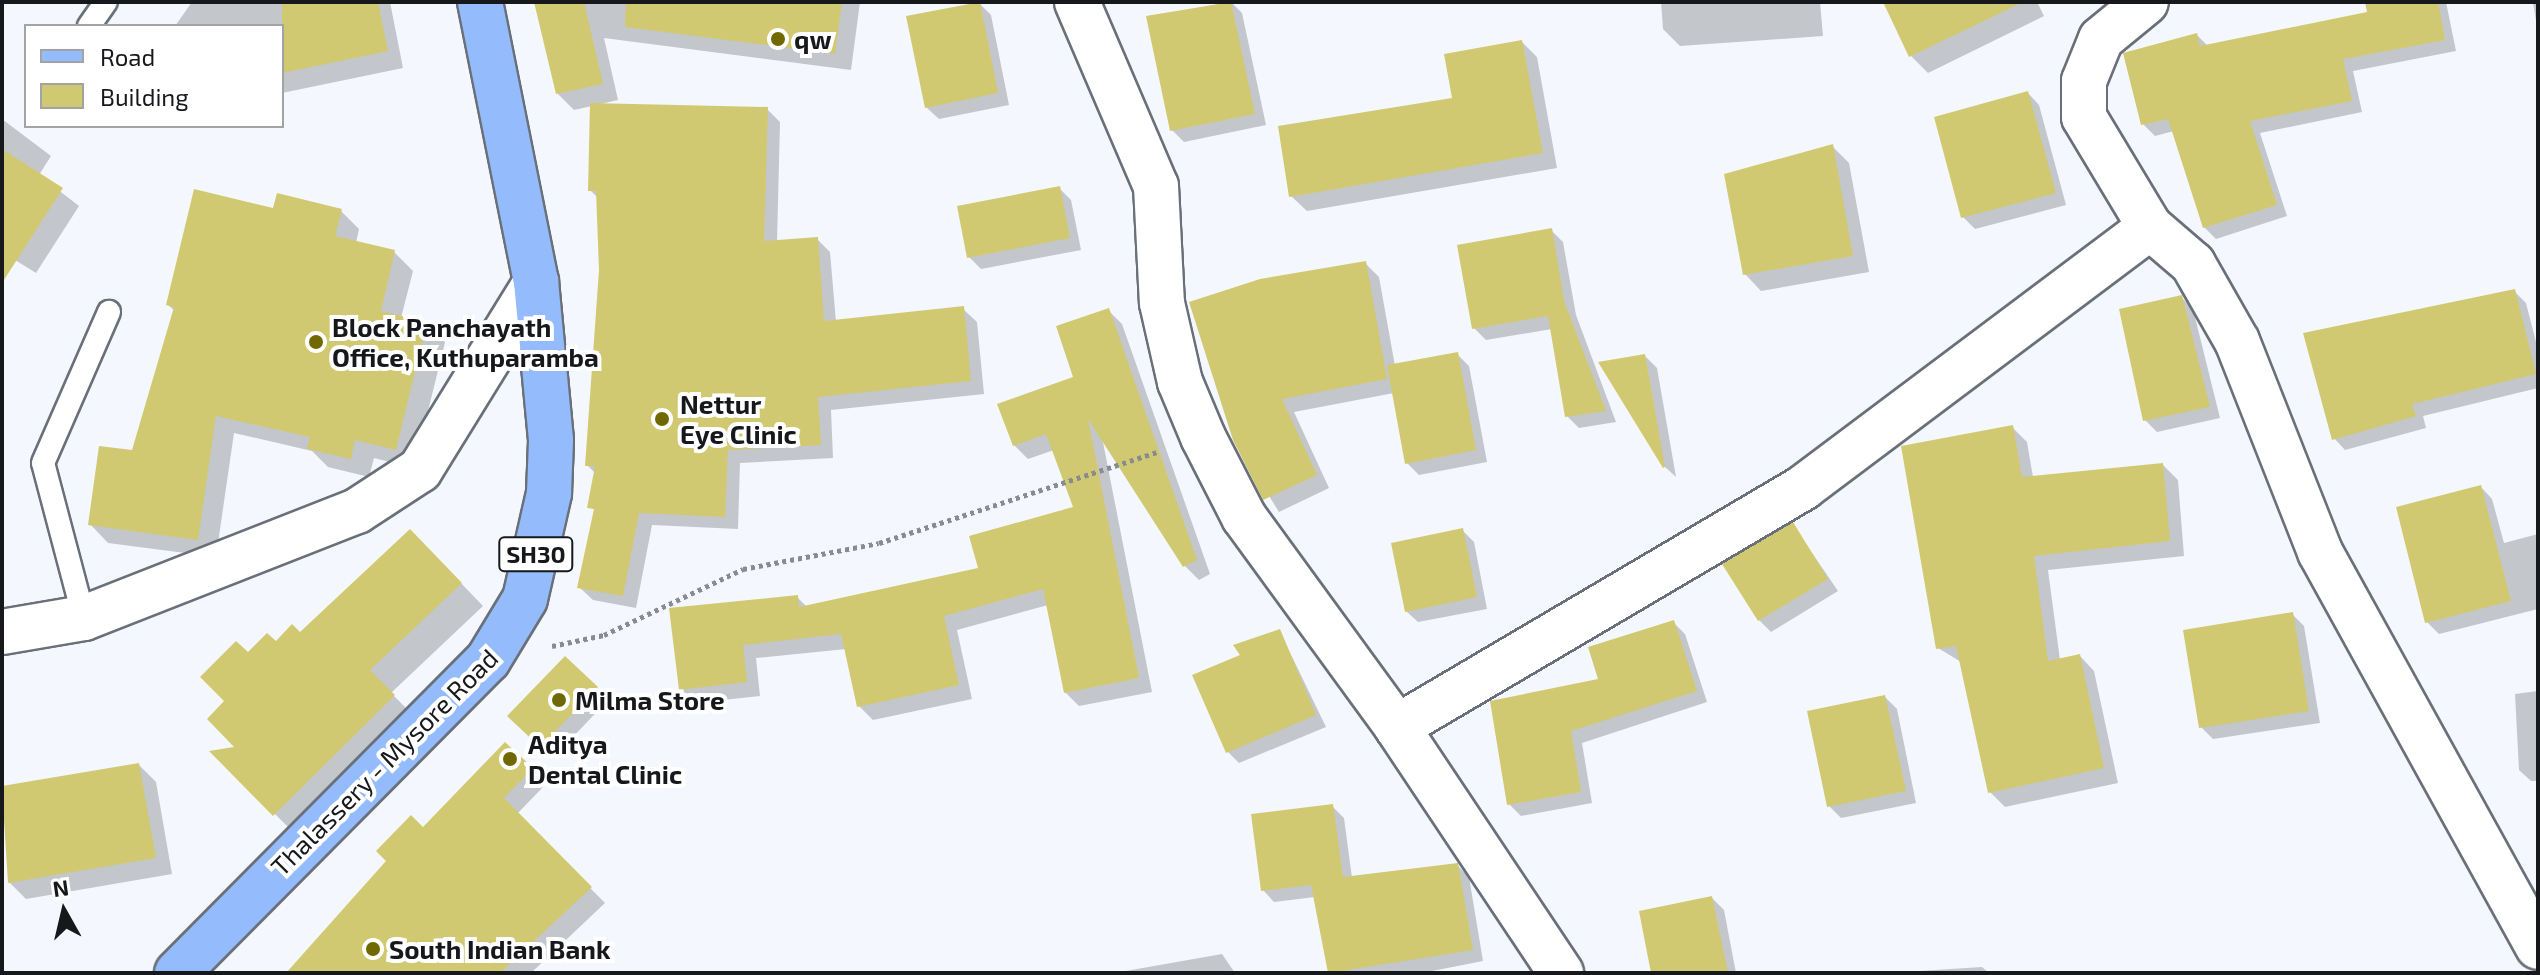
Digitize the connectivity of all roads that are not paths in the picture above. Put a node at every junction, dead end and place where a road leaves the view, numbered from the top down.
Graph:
1 (106, 2) edge
2 (480, 2) edge
3 (1077, 2) edge
4 (2146, 2) edge
5 (90, 24) edge
6 (2150, 227) junction
7 (536, 282) junction
8 (109, 312) dead end
9 (84, 618) junction
10 (2, 632) edge
11 (1397, 727) junction
12 (2538, 947) edge
13 (187, 970) edge
14 (1561, 973) edge

1 - 5 lane
2 - 7 main road, Thalassery - Mysore Road / SH30
3 - 11 street
4 - 6 street
6 - 11 street
6 - 12 street
7 - 9 street
7 - 13 main road, Thalassery - Mysore Road / SH30
8 - 9 lane
9 - 10 street
11 - 14 street

